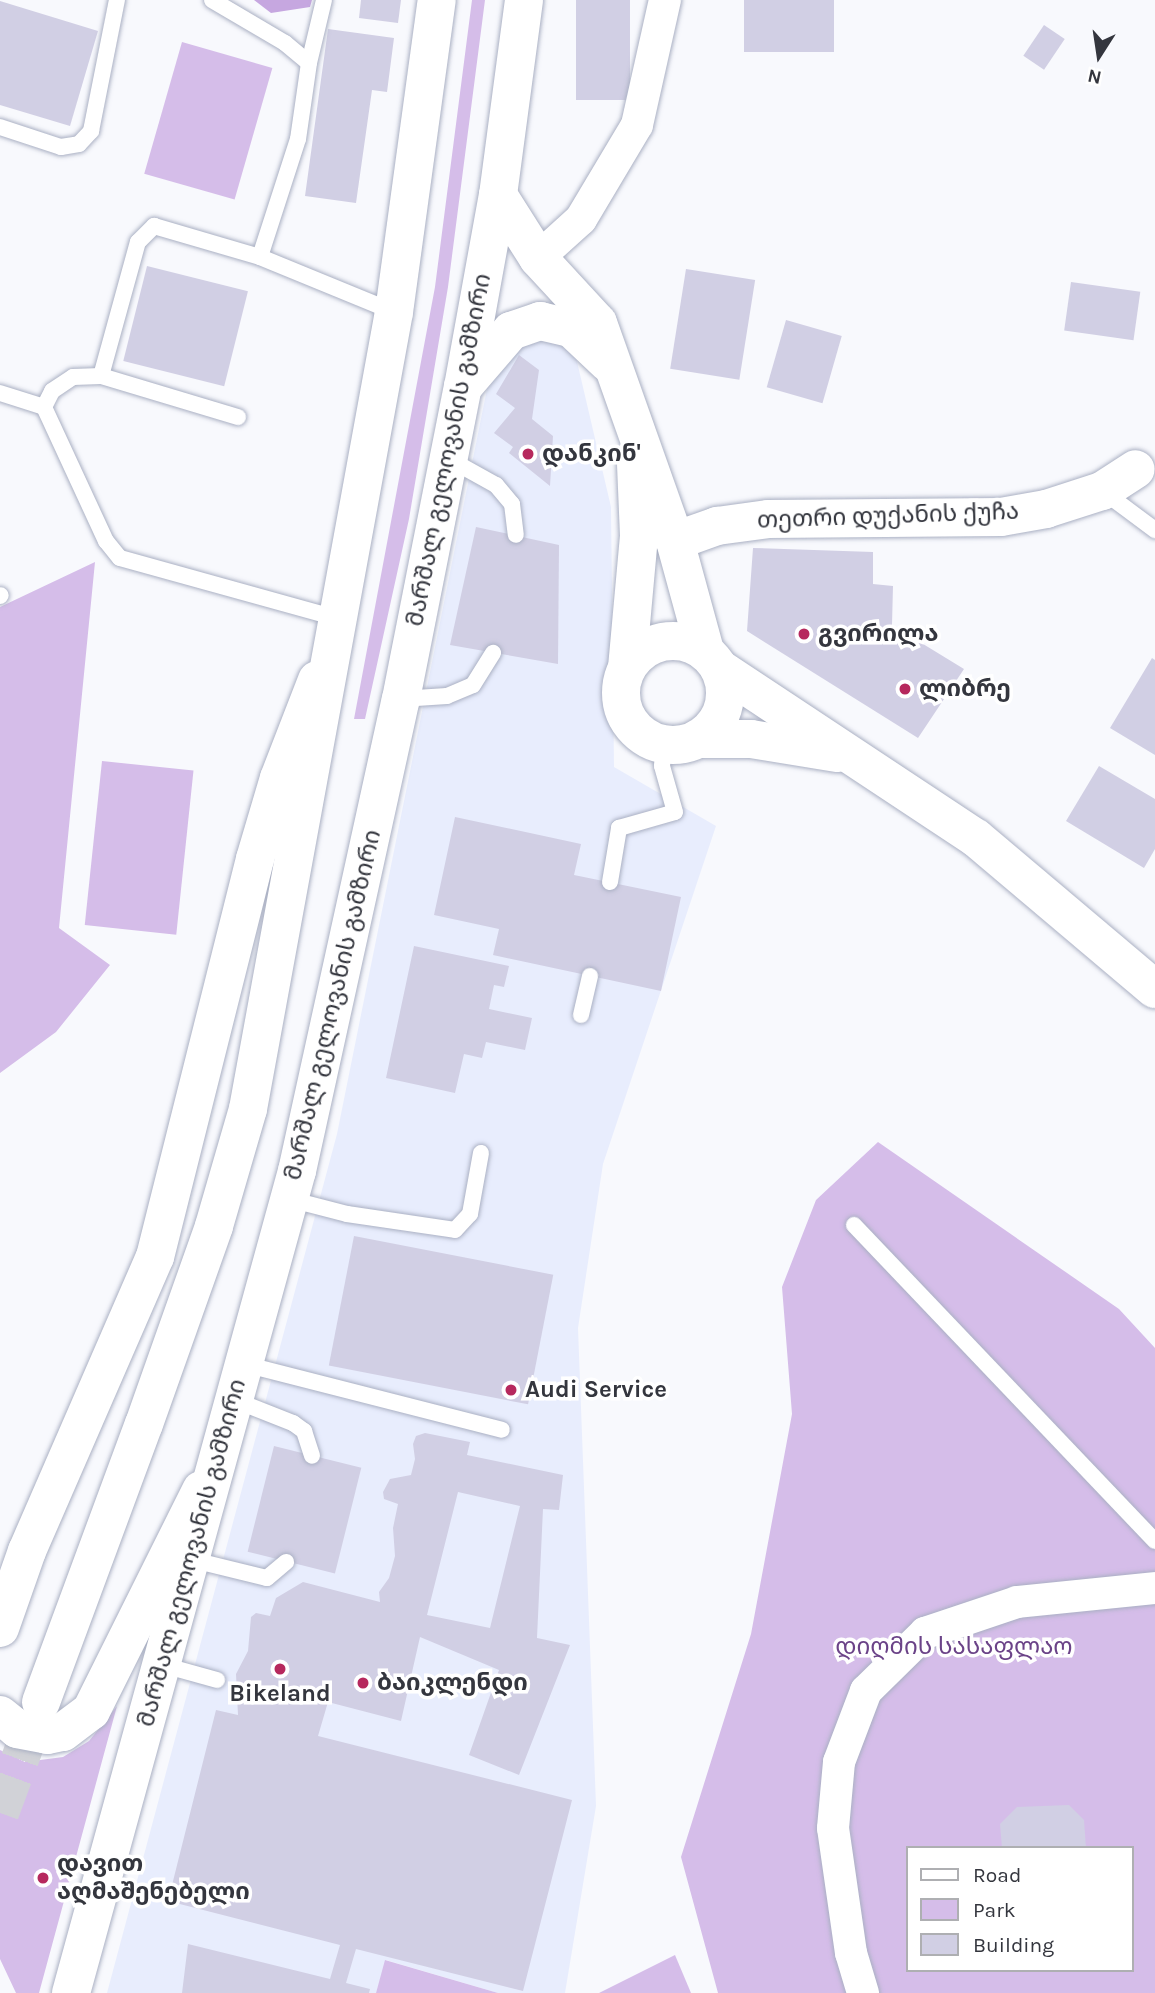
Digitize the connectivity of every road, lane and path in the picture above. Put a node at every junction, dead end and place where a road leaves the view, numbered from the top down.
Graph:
1 (117, 0) edge
2 (212, 0) edge
3 (324, 0) edge
4 (437, 0) edge
5 (524, 0) edge
6 (665, 0) edge
7 (309, 63) junction
8 (0, 127) edge
9 (498, 195) junction
10 (260, 257) junction
11 (538, 258) junction
12 (394, 312) junction
13 (614, 370) junction
14 (100, 376) junction
15 (463, 387) junction
16 (0, 393) edge
17 (44, 407) junction
18 (238, 417) dead end
19 (634, 428) junction
20 (448, 459) junction
21 (1146, 468) edge
22 (1102, 491) junction
23 (1155, 530) edge
24 (516, 536) dead end
25 (675, 541) junction
26 (335, 629) junction
27 (493, 653) dead end
28 (712, 659) junction
29 (627, 668) junction
30 (401, 699) junction
31 (681, 742) junction
32 (859, 758) junction
33 (610, 882) dead end
34 (590, 976) dead end
35 (1155, 989) edge
36 (581, 1015) dead end
37 (481, 1153) dead end
38 (289, 1199) junction
39 (854, 1225) dead end
40 (236, 1381) junction
41 (502, 1430) dead end
42 (313, 1456) dead end
43 (212, 1469) junction
44 (1155, 1541) edge
45 (27, 1551) junction
46 (189, 1559) junction
47 (286, 1562) dead end
48 (0, 1581) edge
49 (1155, 1588) edge
50 (0, 1628) edge
51 (163, 1665) junction
52 (217, 1681) dead end
53 (41, 1702) tunnel mouth
54 (0, 1715) edge
55 (71, 1993) edge
56 (863, 1993) edge

1 - 8 lane
2 - 7 lane
3 - 7 lane
4 - 12 main road
5 - 9 main road, მარშალ გელოვანის გამზირი
6 - 11 street
7 - 10 lane
9 - 11 main road
9 - 15 main road, მარშალ გელოვანის გამზირი
10 - 12 lane
10 - 14 lane
11 - 13 main road
12 - 26 main road
13 - 15 main road
13 - 19 main road
14 - 17 lane
14 - 18 lane
15 - 20 main road, მარშალ გელოვანის გამზირი
16 - 17 lane
17 - 26 lane
19 - 25 main road
19 - 29 main road
20 - 24 lane
20 - 30 main road, მარშალ გელოვანის გამზირი
21 - 22 main road, თეთრი დუქანის ქუჩა
22 - 23 lane
22 - 25 main road, თეთრი დუქანის ქუჩა
25 - 28 main road
26 - 45 main road
26 - 53 main road
27 - 30 lane
28 - 29 main road
28 - 31 main road
28 - 32 main road
29 - 31 main road
30 - 38 main road, მარშალ გელოვანის გამზირი
31 - 32 main road
31 - 33 lane
32 - 35 main road
34 - 36 lane
37 - 38 lane
38 - 40 main road, მარშალ გელოვანის გამზირი
39 - 44 lane
40 - 41 lane
40 - 42 lane
40 - 43 main road, მარშალ გელოვანის გამზირი
43 - 46 main road, მარშალ გელოვანის გამზირი
43 - 54 main road
45 - 48 main road
45 - 50 main road
46 - 47 lane
46 - 51 main road, მარშალ გელოვანის გამზირი
49 - 56 street
51 - 52 lane
51 - 55 main road, მარშალ გელოვანის გამზირი

